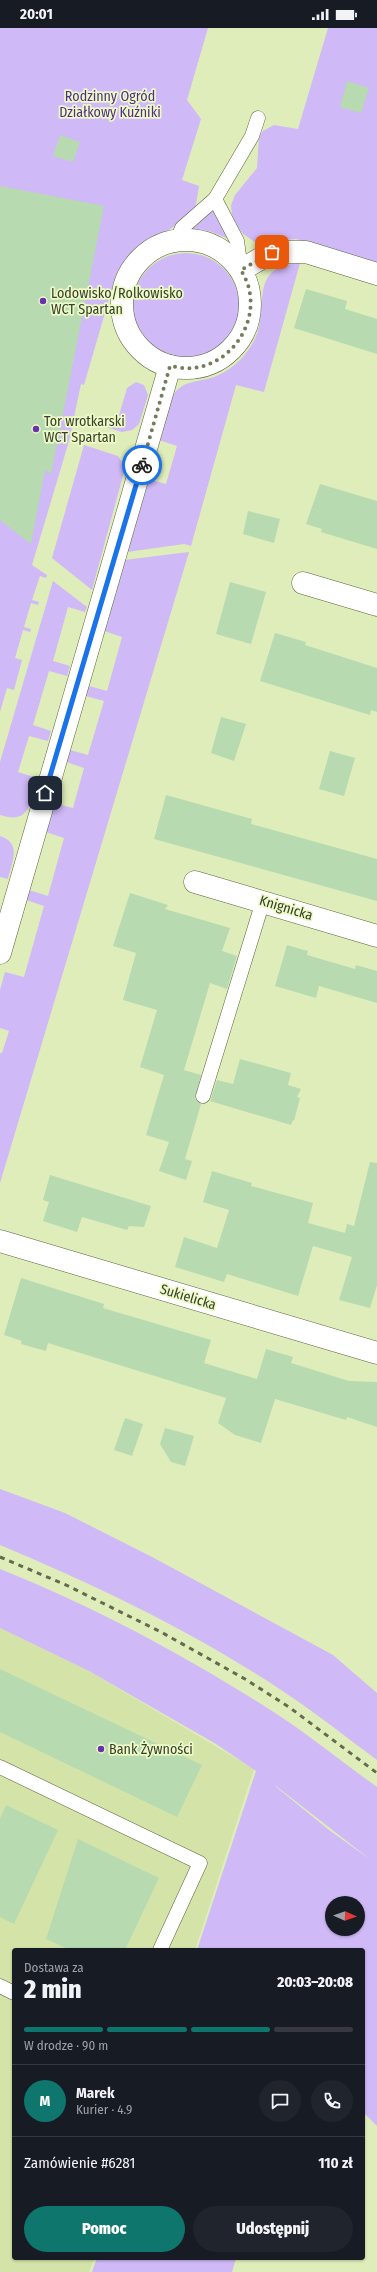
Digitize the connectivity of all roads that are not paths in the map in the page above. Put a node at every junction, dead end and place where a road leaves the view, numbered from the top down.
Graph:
1 (258, 118) dead end
2 (215, 199) junction
3 (177, 240) junction
4 (241, 270) junction
5 (377, 274) edge
6 (170, 366) junction
7 (303, 583) dead end
8 (377, 605) edge
9 (195, 882) dead end
10 (263, 901) junction
11 (377, 936) edge
12 (0, 953) edge
13 (203, 1096) dead end
14 (0, 1242) edge
15 (377, 1353) edge
16 (0, 1767) edge
17 (161, 1948) edge
18 (0, 1986) edge
19 (12, 1992) edge

1 - 2 lane
2 - 3 lane
2 - 4 lane
3 - 4 street
3 - 6 street
4 - 5 street
4 - 6 street
6 - 12 street
7 - 8 street
9 - 10 street, Knignicka
10 - 11 street, Knignicka
10 - 13 lane
14 - 15 street, Sukielicka
16 - 17 lane
18 - 19 lane

